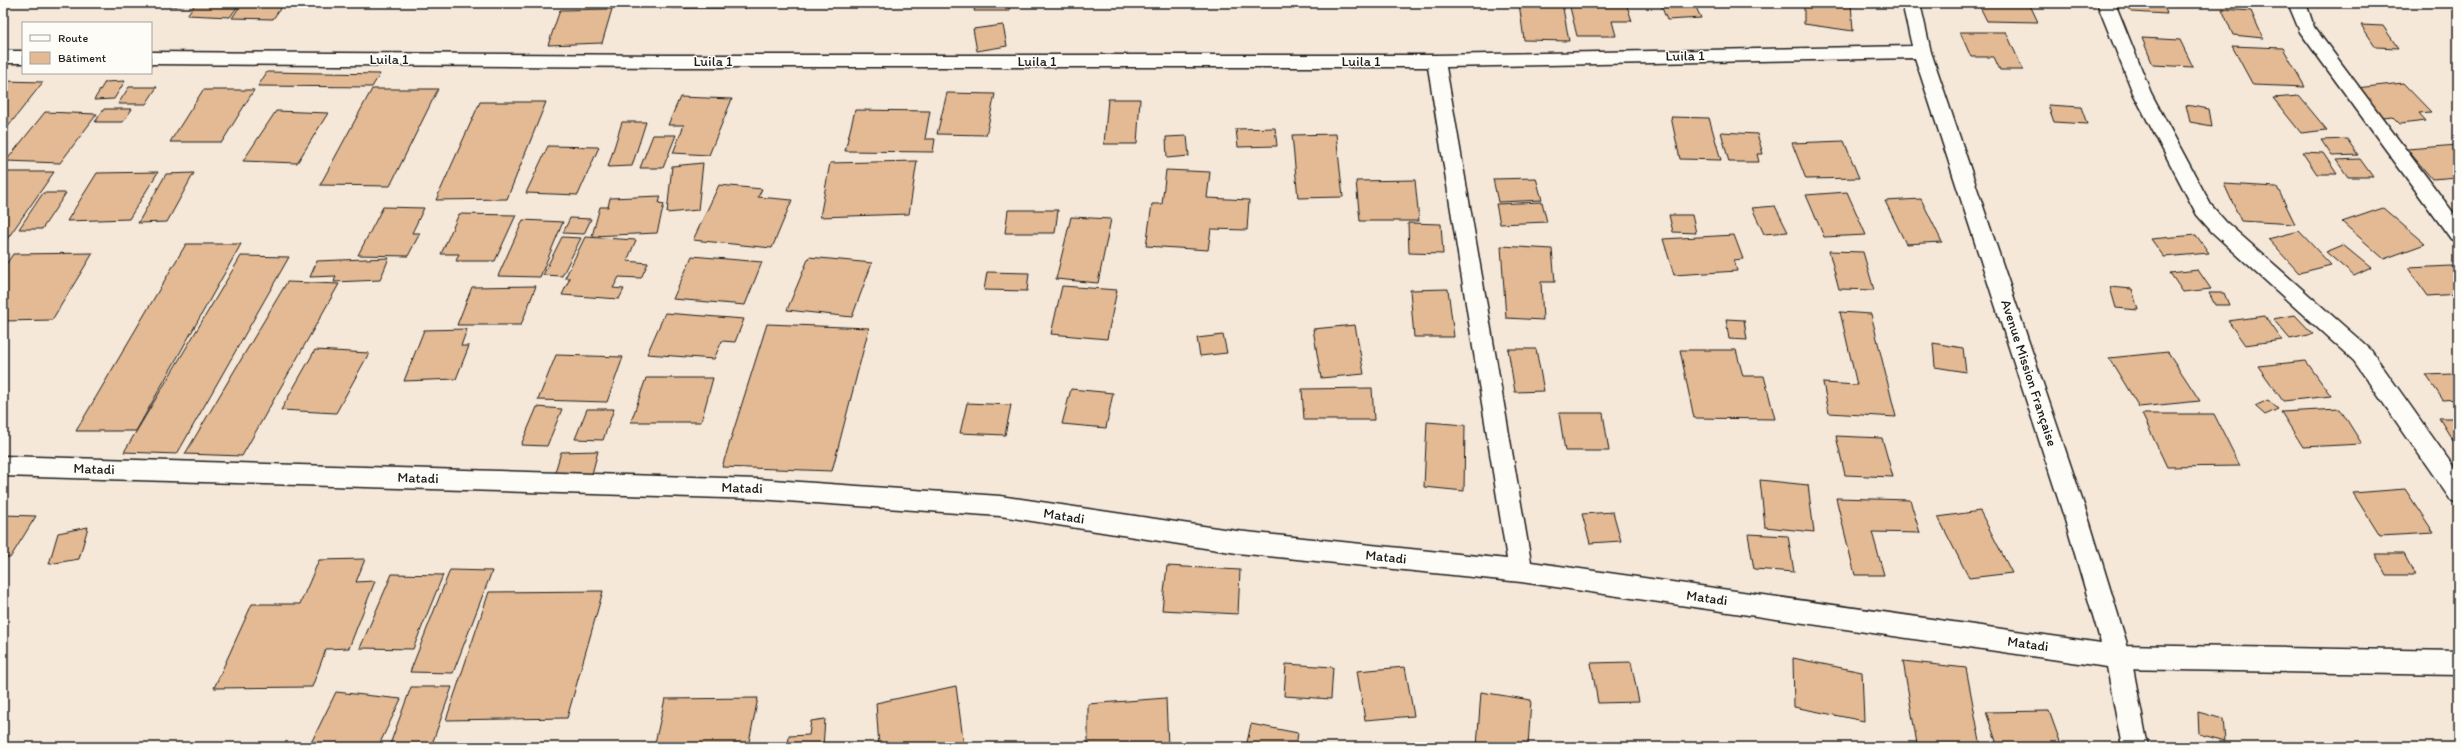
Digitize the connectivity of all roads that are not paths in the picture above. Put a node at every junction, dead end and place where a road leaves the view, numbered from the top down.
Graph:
1 (1911, 3) edge
2 (2106, 3) edge
3 (2297, 3) edge
4 (1922, 52) junction
5 (3, 57) edge
6 (22, 57) edge
7 (152, 58) edge
8 (1436, 61) junction
9 (2458, 234) edge
10 (3, 466) edge
11 (2458, 492) edge
12 (1521, 572) junction
13 (2118, 657) junction
14 (2458, 663) edge
15 (2135, 747) edge

1 - 4 street, Avenue Mission Française
2 - 11 street
3 - 9 street
4 - 8 street, Luila 1
4 - 13 street, Avenue Mission Française
5 - 6 street
7 - 8 street, Luila 1
8 - 12 street
10 - 12 street, Matadi
12 - 13 street, Matadi
13 - 14 street, Matadi
13 - 15 street, Avenue Mission Française

